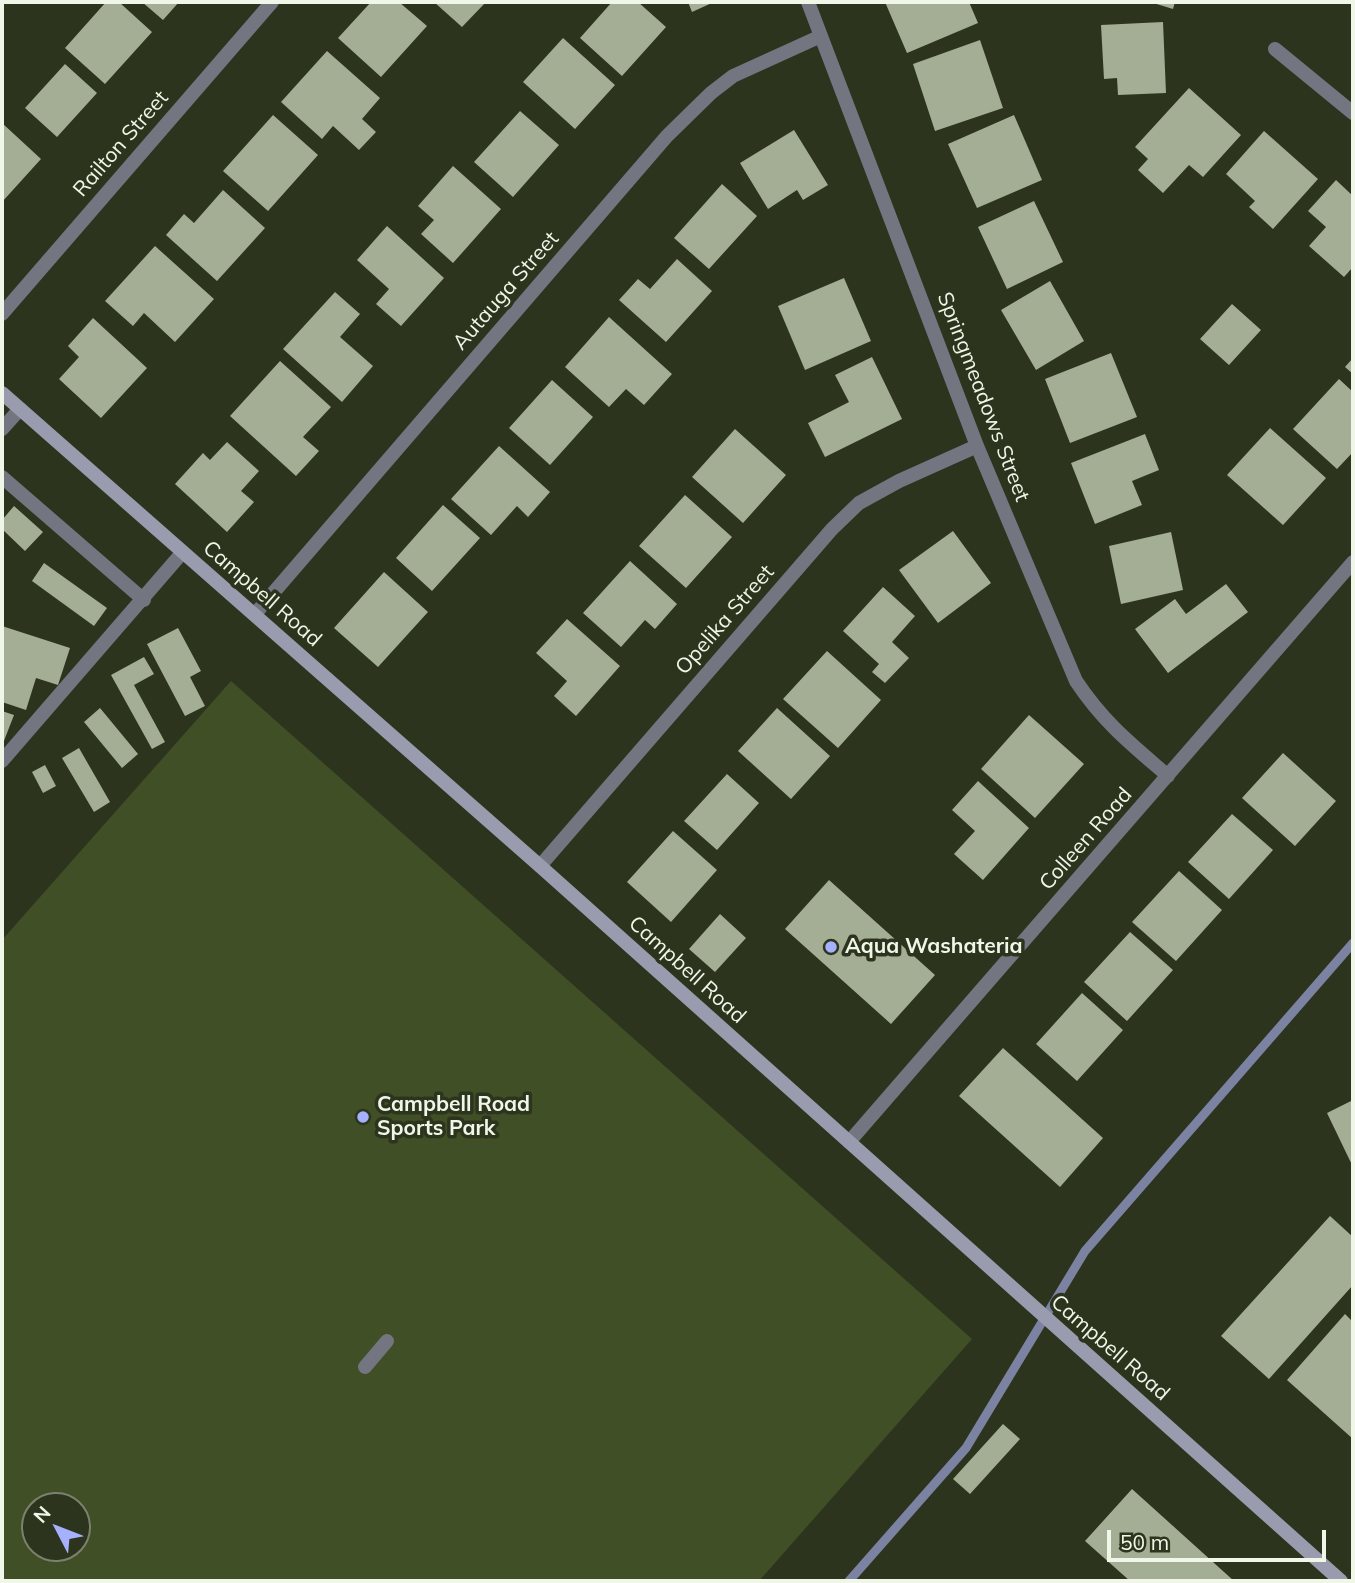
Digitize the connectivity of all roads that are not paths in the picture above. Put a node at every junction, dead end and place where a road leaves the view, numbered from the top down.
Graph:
1 (272, 2) edge
2 (808, 2) edge
3 (821, 36) junction
4 (1275, 49) dead end
5 (1353, 113) edge
6 (2, 314) edge
7 (2, 393) edge
8 (20, 409) junction
9 (2, 429) edge
10 (977, 446) junction
11 (2, 477) edge
12 (183, 553) junction
13 (1353, 562) edge
14 (144, 600) junction
15 (254, 614) junction
16 (2, 761) edge
17 (1168, 776) junction
18 (540, 866) junction
19 (849, 1142) junction
20 (387, 1341) dead end
21 (365, 1367) dead end
22 (1341, 1581) edge

1 - 6 street, Railton Street
2 - 3 street, Springmeadows Street
3 - 10 street, Springmeadows Street
3 - 15 street, Autauga Street
4 - 5 street
7 - 8 street, Campbell Road
8 - 9 street
8 - 12 street, Campbell Road
10 - 17 street, Springmeadows Street
10 - 18 street, Opelika Street
11 - 14 street
12 - 14 street
12 - 15 street, Campbell Road
13 - 17 street, Colleen Road
14 - 16 street
15 - 18 street, Campbell Road
17 - 19 street, Colleen Road
18 - 19 street, Campbell Road
19 - 22 street, Campbell Road
20 - 21 street

